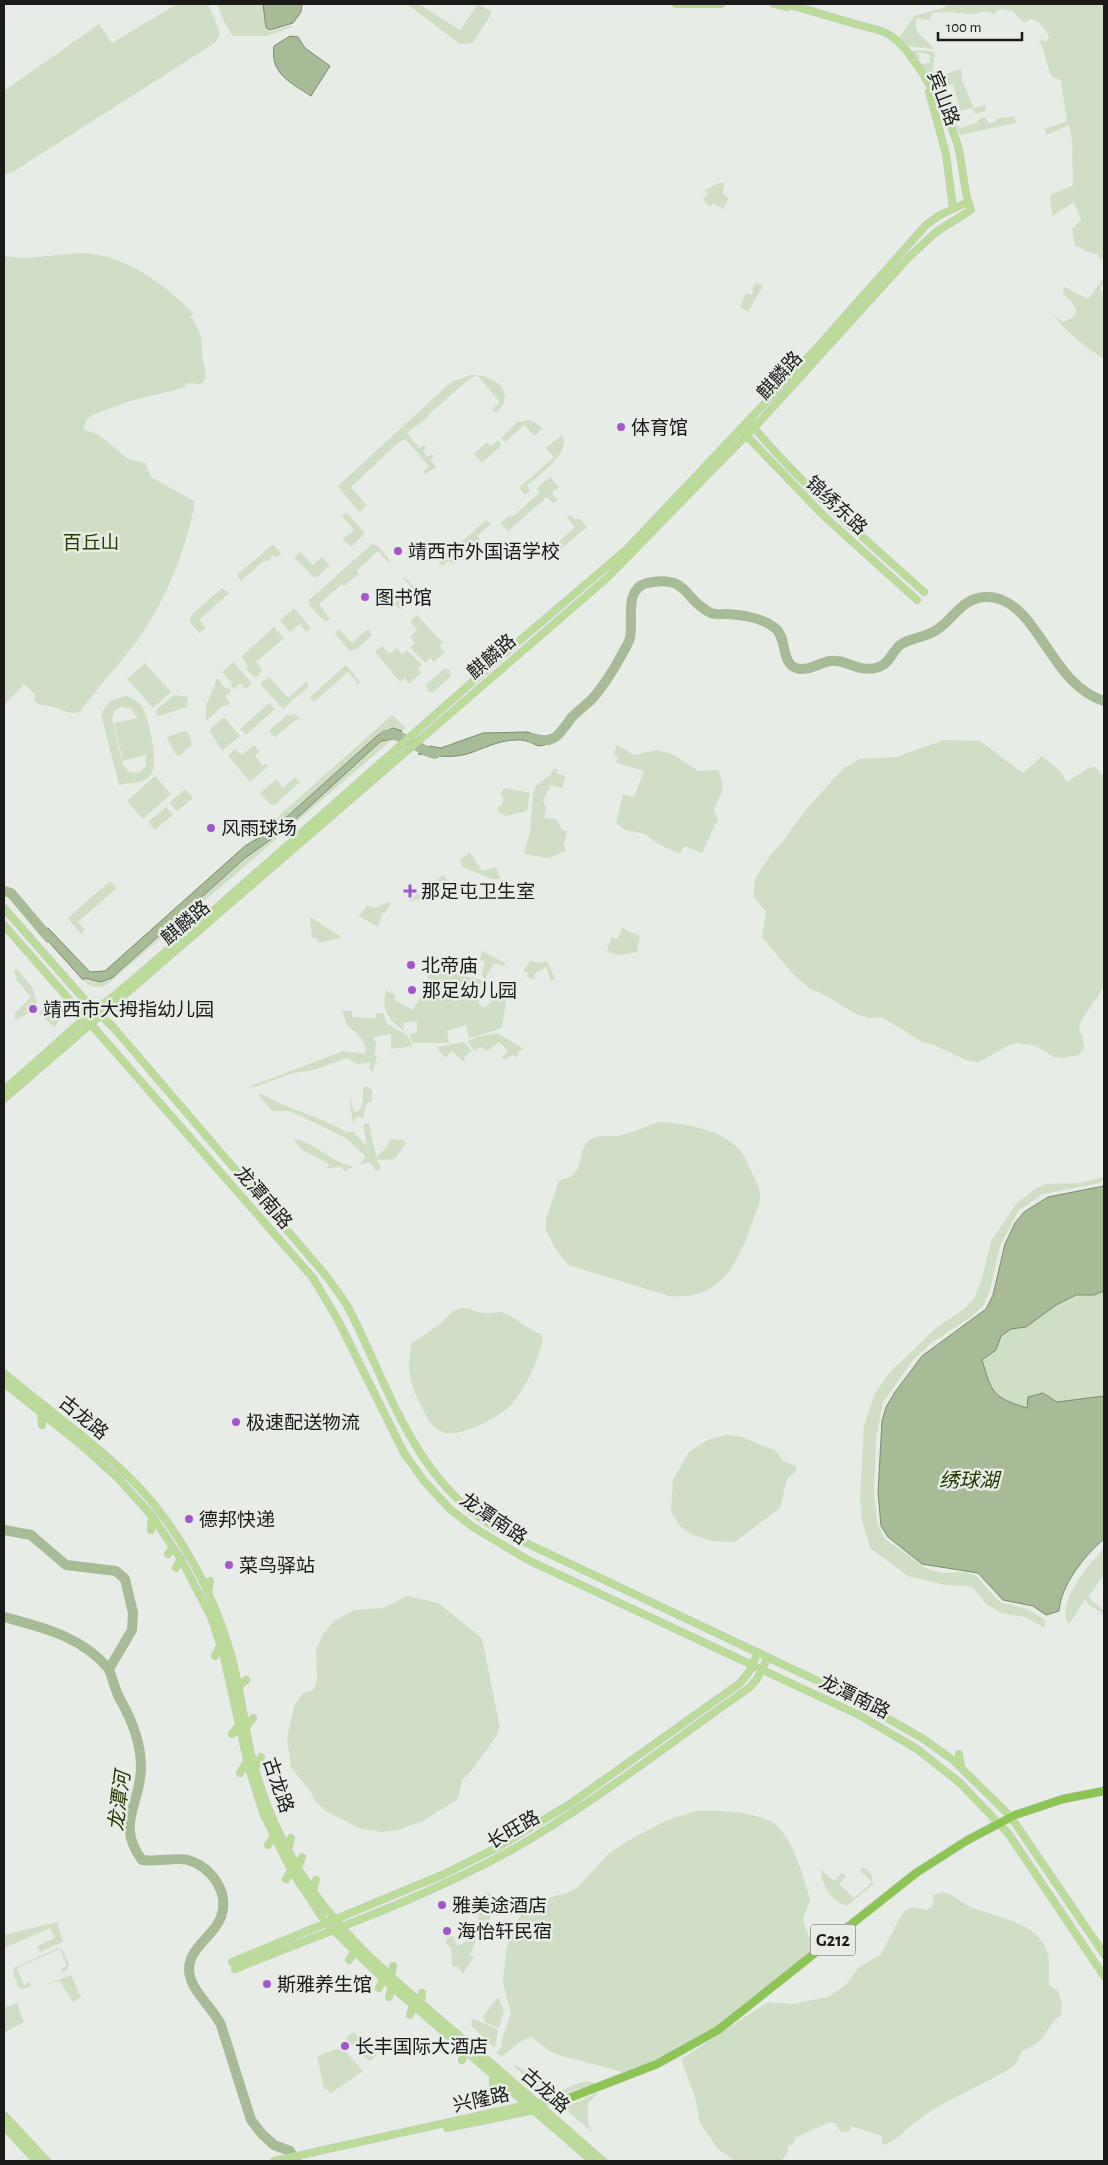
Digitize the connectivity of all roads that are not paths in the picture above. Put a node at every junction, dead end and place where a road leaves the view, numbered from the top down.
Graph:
1 (676, 4) edge
2 (721, 4) edge
3 (774, 4) edge
4 (786, 4) edge
5 (968, 202) junction
6 (953, 208) junction
7 (971, 210) joint
8 (750, 423) junction
9 (740, 428) junction
10 (745, 436) junction
11 (924, 592) dead end
12 (917, 600) dead end
13 (422, 733) junction
14 (400, 752) junction
15 (4, 908) edge
16 (4, 925) edge
17 (96, 1009) junction
18 (102, 1015) junction
19 (86, 1017) junction
20 (91, 1024) junction
21 (4, 1090) edge
22 (4, 1099) edge
23 (225, 1177) junction
24 (224, 1187) dead end
25 (267, 1194) dead end
26 (269, 1207) junction
27 (4, 1373) edge
28 (4, 1383) edge
29 (41, 1413) junction
30 (42, 1424) dead end
31 (81, 1445) junction
32 (78, 1454) dead end
33 (152, 1516) junction
34 (151, 1530) dead end
35 (174, 1547) junction
36 (168, 1554) dead end
37 (181, 1559) junction
38 (560, 1559) junction
39 (176, 1568) dead end
40 (554, 1572) junction
41 (210, 1581) dead end
42 (208, 1594) junction
43 (651, 1602) junction
44 (645, 1614) junction
45 (211, 1617) junction
46 (204, 1624) dead end
47 (220, 1646) junction
48 (758, 1652) junction
49 (215, 1656) dead end
50 (768, 1657) junction
51 (753, 1665) junction
52 (762, 1670) junction
53 (246, 1680) dead end
54 (235, 1686) junction
55 (224, 1692) dead end
56 (254, 1718) dead end
57 (242, 1726) junction
58 (232, 1734) dead end
59 (959, 1754) dead end
60 (261, 1757) dead end
61 (247, 1761) junction
62 (961, 1767) junction
63 (255, 1768) junction
64 (240, 1773) dead end
65 (974, 1780) junction
66 (965, 1788) junction
67 (1104, 1791) edge
68 (273, 1798) dead end
69 (264, 1807) junction
70 (255, 1814) dead end
71 (1011, 1817) junction
72 (1000, 1823) junction
73 (274, 1836) junction
74 (291, 1838) dead end
75 (268, 1845) dead end
76 (288, 1850) junction
77 (302, 1857) dead end
78 (1037, 1857) junction
79 (1028, 1864) junction
80 (295, 1869) junction
81 (286, 1879) dead end
82 (316, 1880) dead end
83 (313, 1891) junction
84 (334, 1919) junction
85 (326, 1923) junction
86 (340, 1928) junction
87 (333, 1931) junction
88 (354, 1952) junction
89 (1104, 1954) edge
90 (349, 1960) dead end
91 (392, 1966) dead end
92 (1104, 1976) edge
93 (391, 1977) junction
94 (382, 1979) junction
95 (392, 1987) junction
96 (379, 1988) dead end
97 (422, 1993) dead end
98 (389, 1997) dead end
99 (417, 2004) junction
100 (410, 2015) dead end
101 (450, 2018) dead end
102 (450, 2027) junction
103 (482, 2046) dead end
104 (465, 2050) junction
105 (479, 2058) junction
106 (462, 2060) dead end
107 (472, 2069) dead end
108 (493, 2075) junction
109 (493, 2086) dead end
110 (564, 2100) joint
111 (526, 2105) junction
112 (541, 2106) junction
113 (534, 2110) junction
114 (4, 2115) edge
115 (4, 2126) edge
116 (334, 2149) junction
117 (36, 2161) edge
118 (47, 2161) edge
119 (275, 2161) edge
120 (288, 2161) edge
121 (592, 2161) edge
122 (603, 2161) edge

1 - 2 main road
3 - 6 main road, 宾山路
4 - 5 main road, 宾山路
5 - 6 main road, 麒麟路
5 - 7 main road, 宾山路
6 - 8 main road, 麒麟路
7 - 8 main road, 麒麟路
8 - 9 main road, 麒麟路
8 - 10 main road, 麒麟路
8 - 11 main road, 锦绣东路
9 - 10 main road, 锦绣东路
9 - 13 main road, 麒麟路
10 - 12 main road, 锦绣东路
10 - 13 main road, 麒麟路
13 - 14 main road, 麒麟路
14 - 17 main road, 麒麟路
14 - 18 main road, 麒麟路
15 - 17 main road, 龙潭南路
16 - 19 main road, 龙潭南路
17 - 18 main road, 龙潭南路
17 - 19 main road, 麒麟路
18 - 20 main road, 麒麟路
18 - 26 main road, 龙潭南路
19 - 20 main road, 龙潭南路
19 - 21 main road, 麒麟路
20 - 22 main road, 麒麟路
20 - 23 main road, 龙潭南路
23 - 24 main road
23 - 40 main road, 龙潭南路
25 - 26 main road
26 - 38 main road, 龙潭南路
27 - 42 main road, 古龙路
28 - 29 main road, 古龙路
29 - 30 main road
29 - 31 main road, 古龙路
31 - 32 main road
31 - 33 main road, 古龙路
33 - 34 main road
33 - 35 main road, 古龙路
35 - 36 main road
35 - 37 main road, 古龙路
37 - 39 main road
37 - 45 main road, 古龙路
38 - 40 main road
38 - 43 main road, 龙潭南路
40 - 44 main road, 龙潭南路
41 - 42 main road
42 - 54 main road, 古龙路
43 - 44 main road
43 - 48 main road, 龙潭南路
44 - 51 main road, 龙潭南路
45 - 46 main road
45 - 47 main road, 古龙路
47 - 49 main road
47 - 54 main road, 古龙路
48 - 50 main road, 龙潭南路
48 - 51 main road, 长旺路
50 - 52 main road, 长旺路
50 - 62 main road, 龙潭南路
51 - 52 main road, 龙潭南路
51 - 84 main road, 长旺路
52 - 66 main road, 龙潭南路
52 - 86 main road, 长旺路
53 - 54 main road
54 - 55 main road
54 - 57 main road, 古龙路
56 - 57 main road
57 - 58 main road
57 - 61 main road, 古龙路
57 - 63 main road, 古龙路
59 - 62 main road
60 - 63 main road
61 - 64 main road
61 - 69 main road, 古龙路
62 - 65 main road, 龙潭南路
63 - 69 main road, 古龙路
65 - 66 main road
65 - 71 main road, 龙潭南路
66 - 72 main road, 龙潭南路
67 - 71 highway, G212
68 - 69 main road
69 - 70 main road
69 - 73 main road, 古龙路
69 - 76 main road, 古龙路
71 - 72 highway, G212
71 - 78 main road, 龙潭南路
72 - 79 main road, 龙潭南路
72 - 110 highway, G212
73 - 75 main road
73 - 80 main road, 古龙路
74 - 76 main road
76 - 80 main road, 古龙路
77 - 80 main road
78 - 79 main road
78 - 89 main road, 龙潭南路
79 - 92 main road, 龙潭南路
80 - 81 main road
80 - 83 main road, 古龙路
80 - 85 main road, 古龙路
82 - 83 main road
83 - 84 main road, 古龙路
84 - 85 main road, 长旺路
84 - 86 main road, 古龙路
85 - 87 main road, 古龙路
85 - 87 main road, 长旺路
86 - 87 main road, 长旺路
86 - 93 main road, 古龙路
87 - 88 main road, 古龙路
88 - 90 main road
88 - 94 main road, 古龙路
91 - 93 main road
93 - 99 main road, 古龙路
94 - 95 main road, 古龙路
94 - 96 main road
95 - 98 main road
95 - 99 main road, 古龙路
97 - 99 main road
99 - 100 main road
99 - 102 main road, 古龙路
99 - 104 main road, 古龙路
101 - 102 main road
102 - 105 main road, 古龙路
103 - 105 main road
104 - 105 main road, 古龙路
104 - 106 main road
105 - 107 main road
105 - 108 main road, 古龙路
105 - 112 main road, 古龙路
108 - 109 main road
108 - 111 main road, 古龙路
110 - 112 main road, 兴隆路
111 - 112 main road, 兴隆路
111 - 113 main road, 古龙路
111 - 116 main road, 兴隆路
112 - 113 main road, 兴隆路
112 - 122 main road, 古龙路
113 - 116 main road, 兴隆路
113 - 121 main road, 古龙路
114 - 118 main road
115 - 117 main road
116 - 119 main road, 兴隆路
116 - 120 main road, 兴隆路

